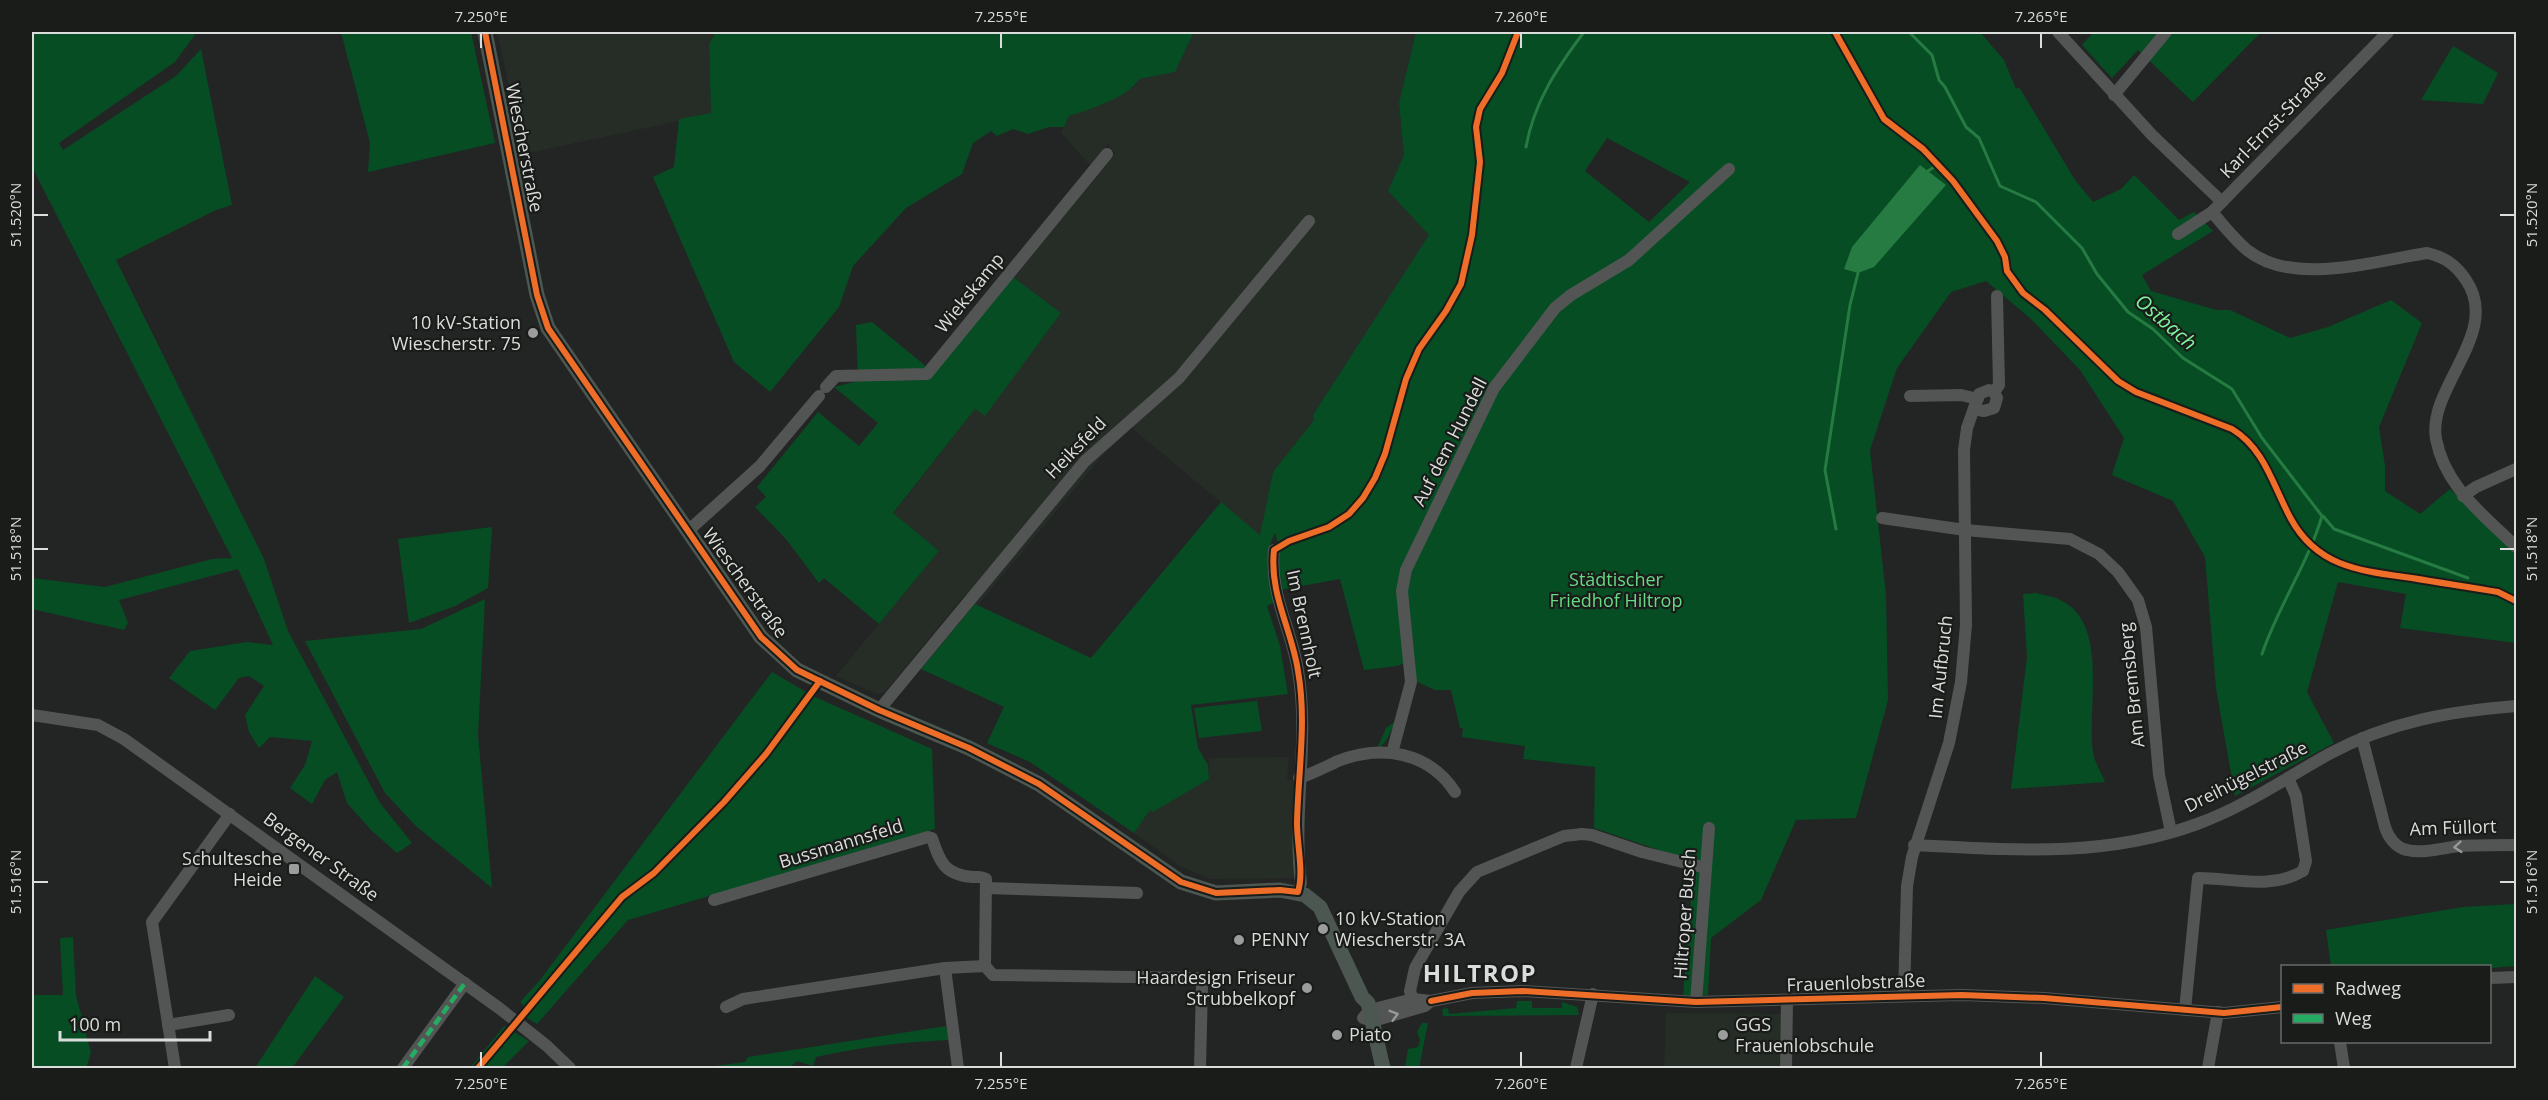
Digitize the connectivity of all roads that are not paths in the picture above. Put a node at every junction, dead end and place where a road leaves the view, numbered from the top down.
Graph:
1 (485, 32) edge
2 (2058, 32) edge
3 (2166, 32) edge
4 (2388, 32) edge
5 (2114, 94) junction
6 (1107, 154) dead end
7 (1729, 169) dead end
8 (2222, 202) junction
9 (2212, 212) junction
10 (1309, 221) dead end
11 (2178, 234) dead end
12 (1998, 296) dead end
13 (1910, 396) dead end
14 (1976, 404) junction
15 (2517, 469) edge
16 (2463, 496) junction
17 (1882, 518) dead end
18 (689, 530) junction
19 (1965, 530) junction
20 (2517, 547) edge
21 (1274, 550) dead end
22 (2517, 706) edge
23 (879, 710) junction
24 (32, 715) edge
25 (2362, 738) junction
26 (1392, 753) junction
27 (1299, 778) junction
28 (2288, 778) junction
29 (1455, 792) dead end
30 (230, 814) junction
31 (1709, 828) dead end
32 (2171, 832) junction
33 (1914, 845) junction
34 (2517, 845) edge
35 (1706, 868) junction
36 (986, 888) junction
37 (1298, 892) junction
38 (1137, 893) dead end
39 (714, 900) dead end
40 (985, 966) junction
41 (945, 968) junction
42 (2517, 976) edge
43 (2491, 978) edge
44 (465, 982) junction
45 (1593, 993) junction
46 (1904, 995) junction
47 (1787, 1000) junction
48 (1696, 1002) junction
49 (1414, 1004) junction
50 (726, 1007) dead end
51 (2281, 1007) edge
52 (2185, 1010) junction
53 (1367, 1012) junction
54 (2218, 1012) junction
55 (229, 1015) dead end
56 (168, 1024) junction
57 (2340, 1043) edge
58 (175, 1068) edge
59 (403, 1068) edge
60 (570, 1068) edge
61 (958, 1068) edge
62 (1200, 1068) edge
63 (1374, 1068) edge
64 (1383, 1068) edge
65 (1576, 1068) edge
66 (1786, 1068) edge
67 (2208, 1068) edge
68 (2344, 1068) edge

1 - 18 main road, Wiescherstraße
2 - 5 street
3 - 5 street
4 - 8 street, Karl-Ernst-Straße
5 - 8 street
6 - 18 street, Wiekskamp
7 - 26 street, Auf dem Hundell
8 - 9 street, Karl-Ernst-Straße
9 - 11 street, Karl-Ernst-Straße
9 - 16 street
10 - 23 street, Heiksfeld
12 - 14 street
13 - 14 street
14 - 19 street, Im Aufbruch
15 - 16 street
16 - 20 street
17 - 19 street, Am Bremsberg
18 - 23 main road, Wiescherstraße
19 - 32 street, Am Bremsberg
19 - 33 street, Im Aufbruch
21 - 27 street, Im Brennholt
22 - 25 street, Dreihügelstraße
23 - 37 main road, Wiescherstraße
24 - 30 street, Bergener Straße
25 - 28 street, Dreihügelstraße
34 -> 25 street, Am Füllort
26 - 27 street
26 - 29 street
27 - 37 street, Im Brennholt
28 - 32 street, Dreihügelstraße
28 - 52 street
30 - 44 street, Bergener Straße
30 - 56 street
31 - 35 street, Hiltroper Busch
32 - 33 street, Dreihügelstraße
33 - 46 street, Im Aufbruch
35 - 48 street, Hiltroper Busch
35 - 49 street
36 - 38 street
36 - 39 street, Bussmannsfeld
36 - 40 street
37 - 53 main road
40 - 41 street
40 - 62 street
41 - 50 street
41 - 61 street
42 - 43 street
44 - 59 street
44 - 60 street, Bergener Straße
45 - 48 street, Frauenlobstraße
45 - 49 street, Frauenlobstraße
45 - 65 street
46 - 47 street, Frauenlobstraße
46 - 52 street, Frauenlobstraße
47 - 48 street, Frauenlobstraße
47 - 66 street
49 - 53 street, Frauenlobstraße
51 - 54 street, Frauenlobstraße
52 - 54 street, Frauenlobstraße
53 - 63 main road
53 - 64 main road
54 - 67 street
55 - 56 street
56 - 58 street
57 - 68 street

